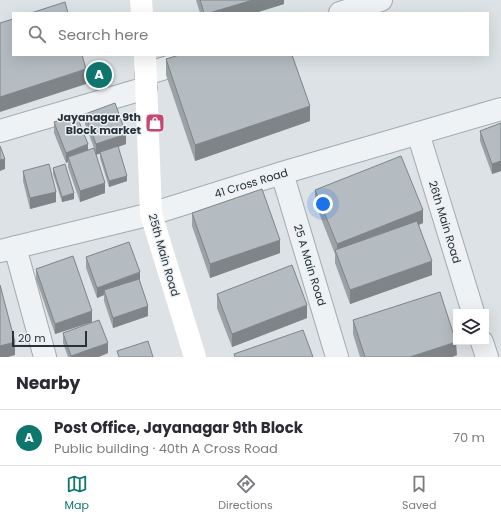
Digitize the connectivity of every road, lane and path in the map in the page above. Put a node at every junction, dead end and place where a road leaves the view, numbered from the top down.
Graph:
1 (141, 0) edge
2 (381, 0) edge
3 (142, 12) edge
4 (343, 12) edge
5 (202, 56) edge
6 (145, 72) edge
7 (501, 109) edge
8 (0, 131) edge
9 (418, 133) junction
10 (282, 173) junction
11 (151, 214) junction
12 (7, 249) edge
13 (472, 309) edge
14 (483, 345) edge
15 (45, 357) edge
16 (195, 357) edge
17 (337, 357) edge
18 (487, 357) edge

1 - 3 street
2 - 4 street
5 - 6 street
6 - 8 street
6 - 11 street, 25th Main Road
7 - 9 street, 41 Cross Road
9 - 10 street, 41 Cross Road
9 - 13 street, 26th Main Road
10 - 11 street, 41 Cross Road
10 - 17 street, 25 A Main Road
11 - 12 street, 41 Cross Road
11 - 16 street, 25th Main Road
12 - 15 street
14 - 18 street

